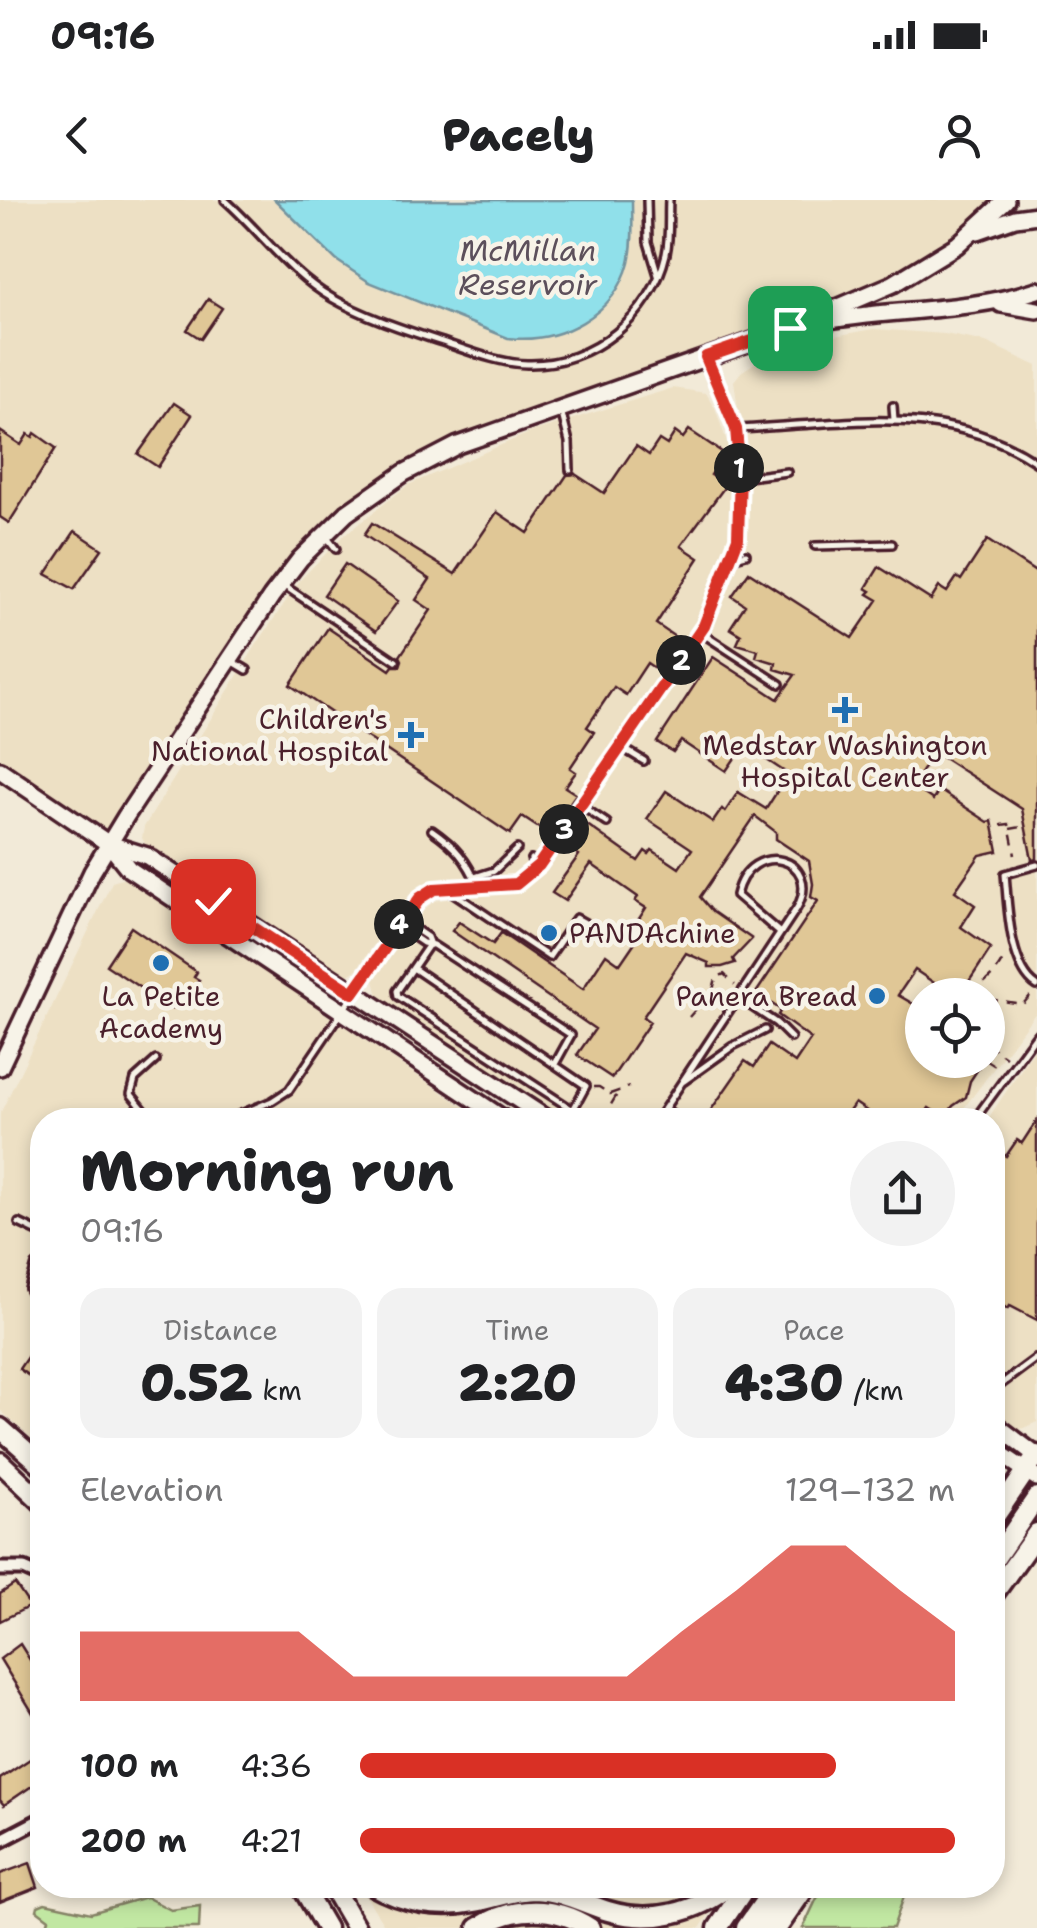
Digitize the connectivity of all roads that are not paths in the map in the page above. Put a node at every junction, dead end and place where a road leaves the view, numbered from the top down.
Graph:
1 (225, 200) edge
2 (647, 200) edge
3 (669, 200) edge
4 (1006, 200) edge
5 (1037, 215) edge
6 (969, 234) junction
7 (658, 276) junction
8 (1037, 290) edge
9 (982, 304) junction
10 (1037, 310) edge
11 (790, 328) junction
12 (706, 357) junction
13 (893, 406) dead end
14 (560, 408) junction
15 (894, 420) junction
16 (736, 429) junction
17 (1037, 463) edge
18 (570, 470) dead end
19 (787, 472) dead end
20 (740, 478) junction
21 (324, 534) junction
22 (892, 544) dead end
23 (816, 546) dead end
24 (336, 548) dead end
25 (746, 554) dead end
26 (730, 558) junction
27 (280, 584) junction
28 (700, 632) junction
29 (229, 659) junction
30 (396, 661) dead end
31 (247, 670) dead end
32 (780, 684) dead end
33 (620, 746) junction
34 (644, 761) dead end
35 (0, 770) edge
36 (580, 805) junction
37 (607, 823) dead end
38 (432, 830) dead end
39 (109, 844) junction
40 (517, 849) dead end
41 (531, 858) dead end
42 (539, 865) junction
43 (1037, 865) edge
44 (474, 877) junction
45 (478, 886) junction
46 (446, 888) junction
47 (400, 923) junction
48 (780, 932) junction
49 (605, 934) dead end
50 (430, 945) junction
51 (413, 968) junction
52 (1037, 986) edge
53 (353, 993) junction
54 (737, 997) junction
55 (341, 1011) junction
56 (765, 1030) dead end
57 (1037, 1034) edge
58 (791, 1038) dead end
59 (156, 1060) dead end
60 (554, 1064) junction
61 (0, 1067) edge
62 (681, 1083) junction
63 (142, 1108) edge
64 (252, 1108) edge
65 (488, 1108) edge
66 (530, 1108) edge
67 (566, 1108) edge
68 (572, 1108) edge
69 (665, 1108) edge
70 (983, 1108) edge
71 (19, 1223) dead end
72 (30, 1228) edge
73 (1035, 1359) edge
74 (1005, 1381) edge
75 (0, 1428) edge
76 (1005, 1434) edge
77 (1005, 1453) edge
78 (30, 1454) edge
79 (0, 1462) edge
80 (1035, 1463) edge
81 (30, 1491) edge
82 (1037, 1497) edge
83 (1005, 1503) edge
84 (1037, 1533) edge
85 (1005, 1544) edge
86 (0, 1570) edge
87 (30, 1572) edge
88 (1005, 1578) edge
89 (30, 1825) edge
90 (0, 1841) edge
91 (309, 1898) edge
92 (339, 1898) edge
93 (401, 1898) edge
94 (486, 1898) edge
95 (581, 1898) edge
96 (710, 1898) edge
97 (738, 1898) edge
98 (767, 1898) edge
99 (783, 1898) edge
100 (798, 1898) edge
101 (326, 1928) edge
102 (356, 1928) edge
103 (478, 1928) edge
104 (590, 1928) edge
105 (718, 1928) edge
106 (746, 1928) edge
107 (762, 1928) edge
108 (777, 1928) edge

1 - 7 lane
2 - 7 lane
3 - 7 lane
4 - 6 main road
5 - 6 main road
6 - 11 main road
8 - 9 main road
9 - 10 main road
9 - 11 main road
11 - 12 main road
12 - 14 main road
12 - 16 lane
13 - 15 lane
14 - 18 lane
14 - 21 main road
15 - 16 lane
15 - 17 lane
16 - 20 lane
19 - 20 lane
20 - 26 lane
21 - 24 lane
21 - 27 main road
22 - 23 lane
25 - 26 lane
26 - 28 lane
27 - 29 main road
27 - 30 lane
28 - 32 lane
28 - 33 lane
29 - 31 lane
29 - 39 main road
33 - 34 lane
33 - 36 lane
35 - 39 main road
36 - 37 lane
36 - 42 lane
38 - 44 lane
39 - 53 main road
39 - 55 main road
39 - 61 main road
40 - 44 lane
41 - 42 lane
42 - 45 lane
43 - 52 lane
44 - 45 lane
45 - 46 lane
46 - 47 lane
46 - 49 lane
47 - 50 lane
47 - 53 lane
48 - 48 lane
48 - 54 lane
50 - 51 lane
50 - 60 lane
51 - 60 lane
51 - 67 lane
53 - 55 lane
53 - 66 main road
54 - 58 lane
54 - 62 lane
55 - 64 lane
55 - 65 main road
56 - 62 lane
57 - 70 lane
59 - 63 lane
60 - 68 lane
62 - 69 lane
71 - 72 lane
73 - 74 lane
75 - 78 main road
76 - 80 main road
77 - 80 main road
79 - 81 main road
80 - 83 main road
82 - 85 main road
84 - 88 main road
86 - 87 street
89 - 90 street
91 - 101 main road
92 - 102 main road
93 - 94 main road
95 - 96 main road
97 - 105 main road
98 - 106 main road
99 - 107 main road
100 - 108 main road
103 - 104 main road

